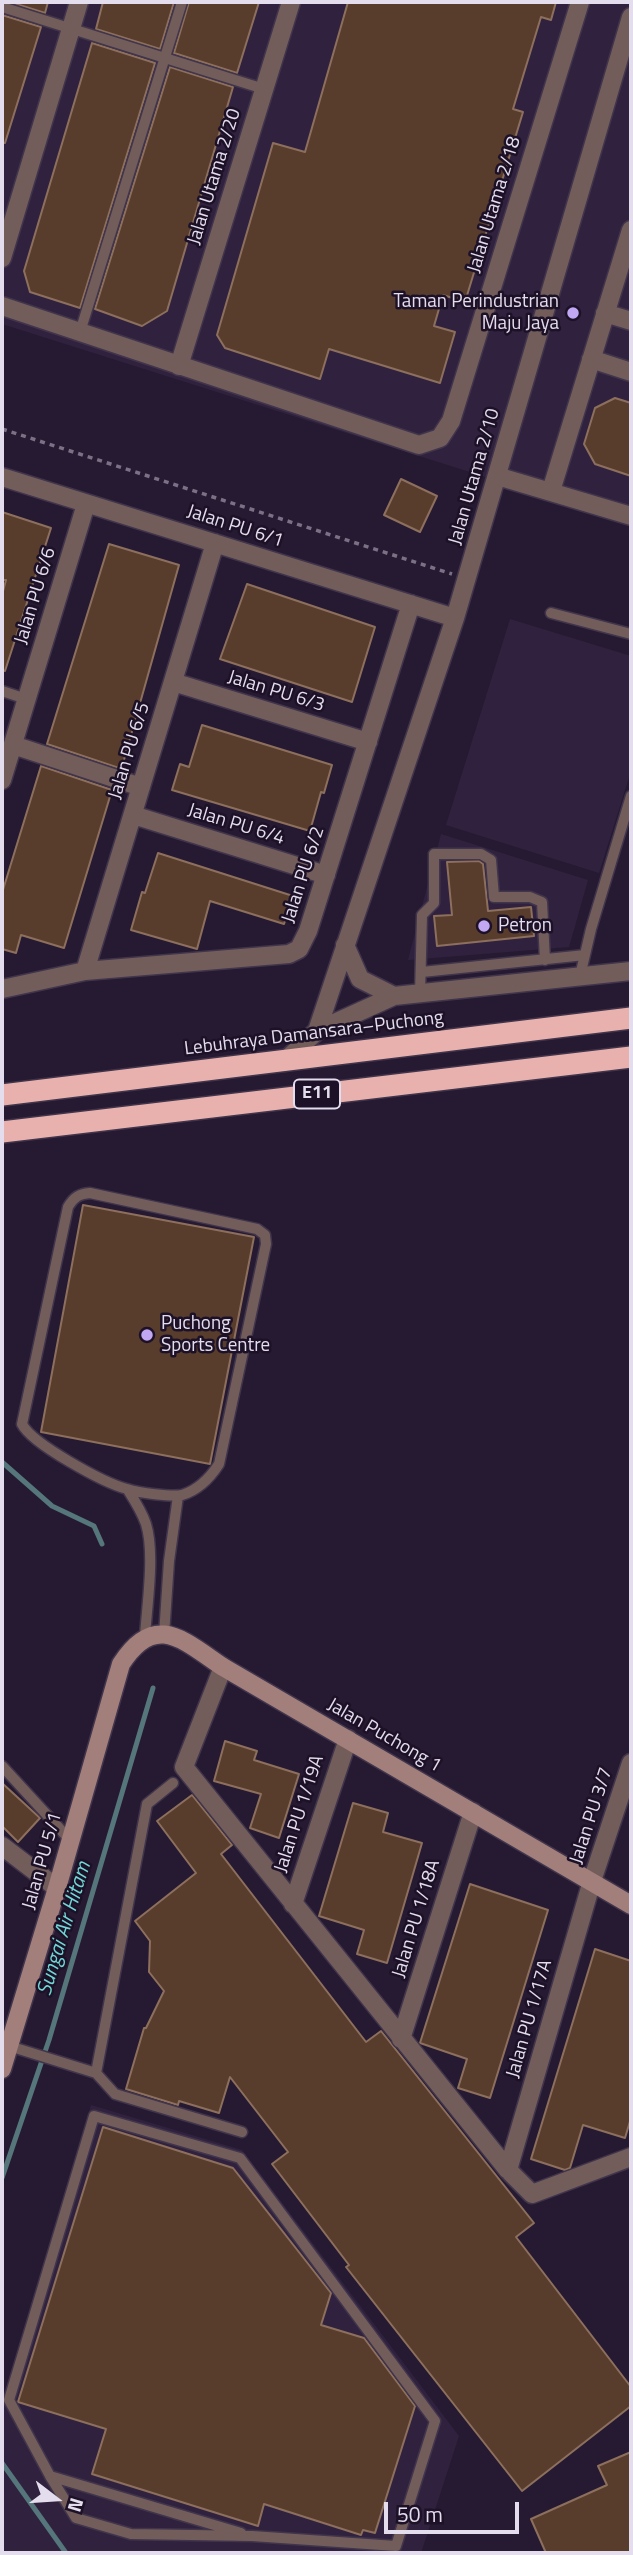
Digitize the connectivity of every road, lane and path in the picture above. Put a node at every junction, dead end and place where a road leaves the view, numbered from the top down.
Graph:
1 (79, 2) edge
2 (183, 2) edge
3 (290, 2) edge
4 (580, 2) edge
5 (2, 7) edge
6 (631, 17) edge
7 (71, 28) junction
8 (165, 57) junction
9 (264, 89) junction
10 (631, 230) edge
11 (2, 258) edge
12 (2, 306) edge
13 (605, 313) junction
14 (631, 321) edge
15 (80, 332) junction
16 (591, 359) junction
17 (179, 366) junction
18 (631, 372) edge
19 (2, 429) edge
20 (498, 475) junction
21 (2, 477) edge
22 (551, 491) junction
23 (86, 504) junction
24 (631, 516) edge
25 (215, 543) junction
26 (467, 579) junction
27 (411, 604) junction
28 (551, 613) dead end
29 (455, 618) junction
30 (631, 634) edge
31 (173, 682) junction
32 (2, 691) edge
33 (26, 699) junction
34 (368, 742) junction
35 (13, 745) junction
36 (2, 780) edge
37 (141, 787) junction
38 (631, 796) edge
39 (133, 814) junction
40 (326, 875) junction
41 (345, 945) junction
42 (585, 955) junction
43 (545, 960) junction
44 (85, 971) junction
45 (631, 971) edge
46 (422, 972) junction
47 (580, 976) junction
48 (2, 989) edge
49 (420, 994) junction
50 (394, 996) junction
51 (631, 1018) edge
52 (317, 1031) junction
53 (627, 1059) edge
54 (284, 1062) junction
55 (2, 1095) edge
56 (2, 1132) edge
57 (128, 1490) junction
58 (178, 1496) junction
59 (164, 1635) junction
60 (145, 1636) junction
61 (223, 1667) junction
62 (348, 1739) junction
63 (631, 1763) edge
64 (2, 1766) edge
65 (173, 1783) dead end
66 (473, 1812) junction
67 (71, 1841) junction
68 (2, 1846) edge
69 (592, 1881) junction
70 (57, 1888) junction
71 (293, 1904) junction
72 (631, 1905) edge
73 (401, 2039) junction
74 (9, 2046) junction
75 (2, 2069) edge
76 (96, 2073) junction
77 (242, 2132) dead end
78 (631, 2157) edge
79 (508, 2170) junction
80 (5, 2398) edge
81 (50, 2476) junction
82 (252, 2536) junction

1 - 7 street
2 - 8 lane
3 - 9 street, Jalan Utama 2/20
4 - 17 street, Jalan Utama 2/18
5 - 7 lane
6 - 20 street, Jalan Utama 2/10
7 - 8 lane
7 - 11 street
8 - 9 lane
8 - 15 lane
9 - 17 street, Jalan Utama 2/20
10 - 13 street
12 - 15 street
13 - 14 street
13 - 16 street
15 - 17 street
16 - 18 street
16 - 22 street
19 - 26 path
20 - 22 street
20 - 26 street, Jalan Utama 2/10
21 - 23 street, Jalan PU 6/1
22 - 24 street
23 - 25 street, Jalan PU 6/1
23 - 33 street, Jalan PU 6/6
25 - 27 street, Jalan PU 6/1
25 - 31 street, Jalan PU 6/5
26 - 29 street, Jalan Utama 2/10
27 - 29 street, Jalan PU 6/1
27 - 34 street, Jalan PU 6/2
28 - 30 lane
29 - 41 street, Jalan Utama 2/10
31 - 34 street, Jalan PU 6/3
31 - 37 street, Jalan PU 6/5
32 - 33 lane
33 - 35 street, Jalan PU 6/6
34 - 40 street, Jalan PU 6/2
35 - 36 street, Jalan PU 6/6
35 - 37 street
37 - 39 street, Jalan PU 6/5
38 - 42 lane
39 - 40 street, Jalan PU 6/4
39 - 44 street, Jalan PU 6/5
40 - 44 street, Jalan PU 6/2
41 - 50 street
41 - 52 street, Jalan Utama 2/10
42 - 43 lane
42 - 47 lane
43 - 46 lane
43 - 46 lane
44 - 48 street, Jalan PU 6/2
45 - 47 street
46 - 49 lane
47 - 49 street
49 - 50 street
50 - 52 street
51 - 54 highway, Lebuhraya Damansara–Puchong / E11
52 - 54 street, Jalan Utama 2/10
53 - 56 highway, E11
54 - 55 highway, Lebuhraya Damansara–Puchong / E11
57 - 58 lane
57 - 58 lane
57 - 60 lane
58 - 59 lane
59 - 60 street, Jalan Puchong 1
59 - 61 street, Jalan Puchong 1
60 - 67 street, Jalan PU 5/1
61 - 62 street, Jalan Puchong 1
61 - 71 street
62 - 66 street, Jalan Puchong 1
62 - 71 street, Jalan PU 1/19A
63 - 69 street, Jalan PU 3/7
64 - 67 lane
65 - 76 lane
66 - 69 street, Jalan Puchong 1
66 - 73 street, Jalan PU 1/18A
67 - 70 street, Jalan PU 5/1
68 - 70 street
69 - 72 street, Jalan Puchong 1
69 - 79 street, Jalan PU 1/17A
70 - 74 street, Jalan PU 5/1
71 - 73 street
73 - 79 street
74 - 75 street, Jalan PU 5/1
74 - 76 lane
76 - 77 lane
78 - 79 street
80 - 81 lane
80 - 82 lane
81 - 82 lane
81 - 82 lane

